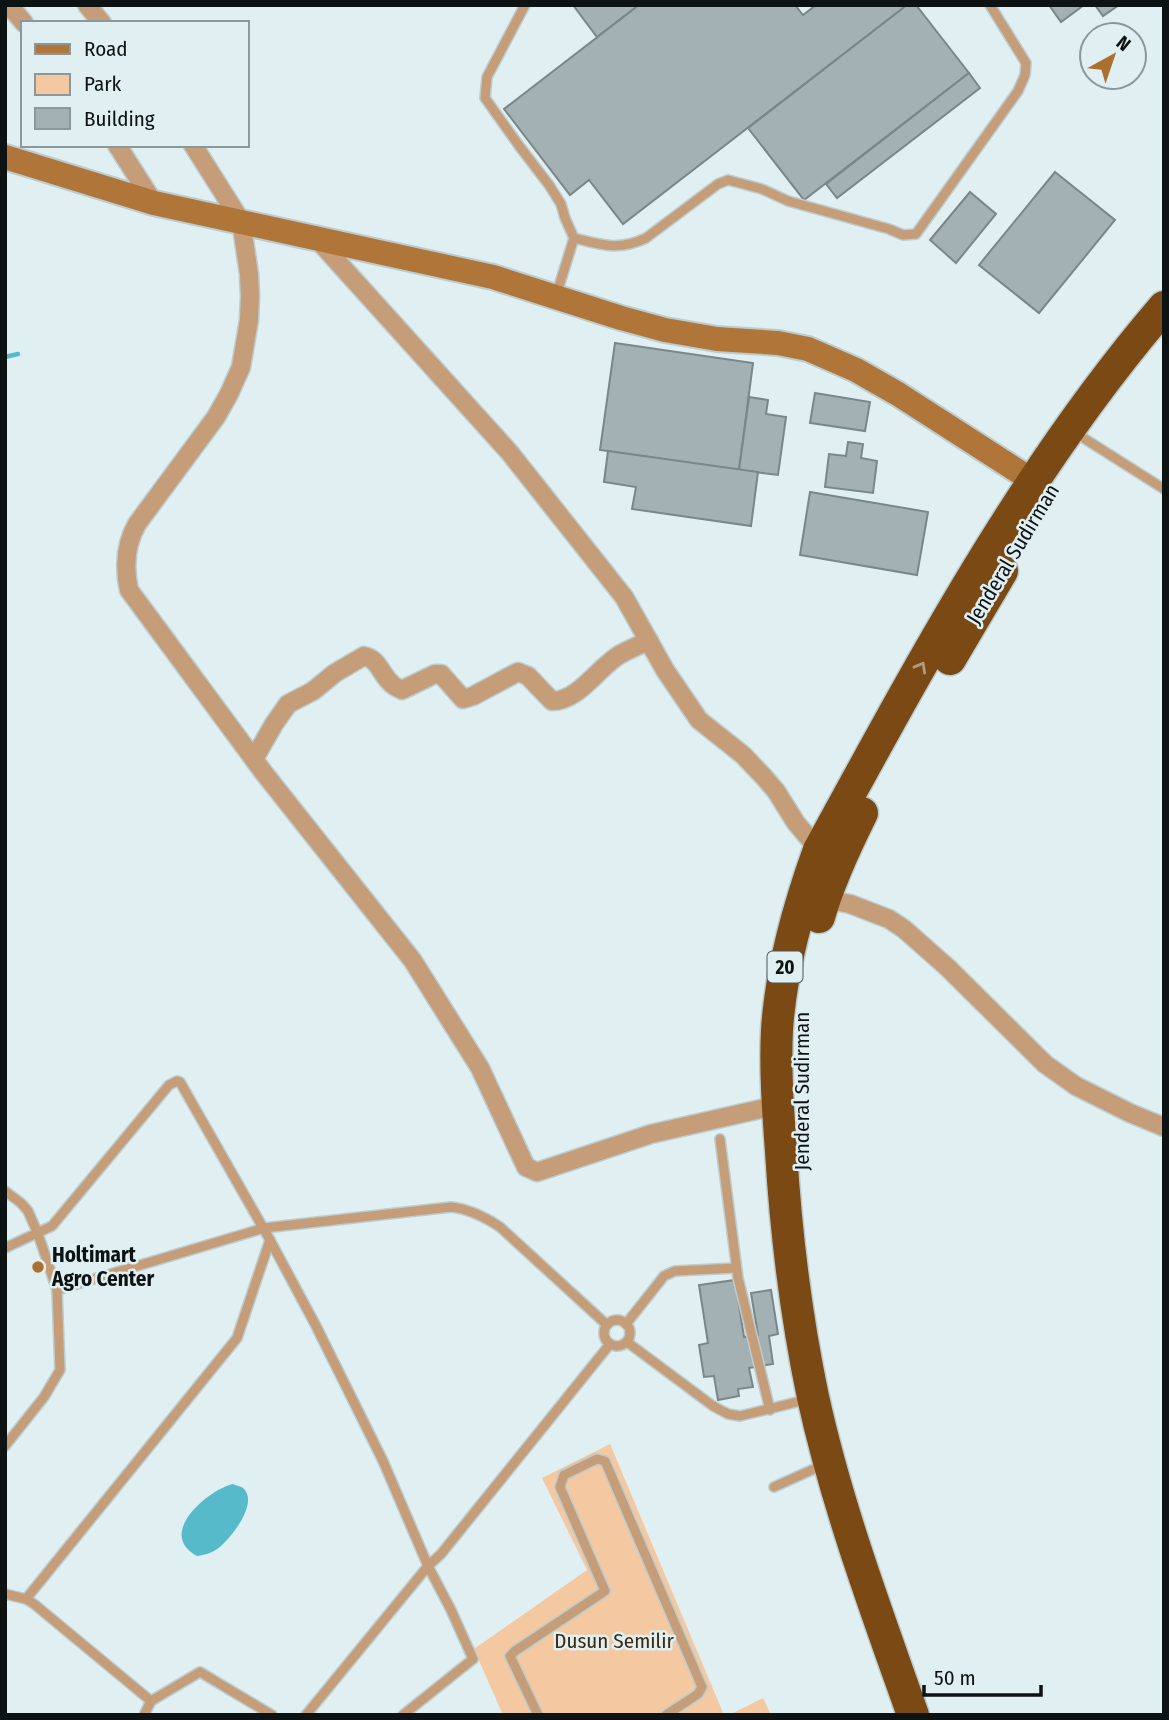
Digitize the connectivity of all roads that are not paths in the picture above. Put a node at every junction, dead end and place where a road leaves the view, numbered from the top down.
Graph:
1 (9, 5) edge
2 (87, 5) edge
3 (525, 5) edge
4 (989, 5) edge
5 (22, 21) edge
6 (100, 21) edge
7 (118, 147) edge
8 (194, 147) edge
9 (5, 157) edge
10 (154, 203) junction
11 (241, 222) junction
12 (574, 238) junction
13 (317, 239) junction
14 (556, 297) junction
15 (1164, 307) edge
16 (1164, 337) edge
17 (1085, 439) junction
18 (1033, 481) junction
19 (1164, 489) edge
20 (649, 641) junction
21 (254, 760) junction
22 (819, 850) junction
23 (824, 899) junction
24 (778, 1105) junction
25 (1164, 1127) edge
26 (720, 1139) dead end
27 (5, 1191) edge
28 (264, 1228) junction
29 (38, 1234) junction
30 (270, 1240) junction
31 (5, 1248) edge
32 (736, 1268) junction
33 (57, 1290) junction
34 (626, 1324) junction
35 (607, 1325) junction
36 (627, 1342) junction
37 (610, 1344) junction
38 (822, 1395) junction
39 (770, 1410) junction
40 (5, 1446) edge
41 (830, 1462) junction
42 (774, 1487) dead end
43 (428, 1566) junction
44 (5, 1594) edge
45 (26, 1599) junction
46 (151, 1701) junction
47 (144, 1715) edge
48 (272, 1715) edge
49 (306, 1715) edge
50 (403, 1715) edge
51 (538, 1715) edge
52 (666, 1715) edge
53 (913, 1715) edge
54 (935, 1715) edge

1 - 5 street
2 - 6 street
3 - 12 lane
4 - 12 lane
7 - 10 street
8 - 11 street
9 - 10 street
10 - 11 street
11 - 13 street
11 - 21 street
12 - 14 lane
13 - 14 street
13 - 20 street
14 - 18 street
15 - 18 highway, 20
16 - 17 highway, Jenderal Sudirman / 20
17 - 19 lane
17 - 23 highway, Jenderal Sudirman / 20
22 -> 18 highway, 20
20 - 21 street
20 - 22 street
21 - 24 street
22 - 24 highway, 20
23 - 25 street
23 - 38 highway, Jenderal Sudirman / 20
24 - 38 highway, 20
26 - 32 lane
27 - 29 lane
28 - 29 lane
28 - 30 lane
28 - 33 lane
28 - 35 lane
29 - 31 lane
29 - 33 lane
30 - 43 lane
30 - 45 lane
32 - 34 lane
32 - 39 lane
33 - 40 lane
34 - 35 lane
34 - 36 lane
35 - 37 lane
36 - 37 lane
36 - 39 lane
37 - 43 lane
38 - 39 lane
38 - 41 highway, 20
38 - 54 highway, Jenderal Sudirman / 20
41 - 42 lane
41 - 53 highway, 20
43 - 49 lane
43 - 50 lane
44 - 45 lane
45 - 46 lane
46 - 47 lane
46 - 48 lane
51 - 52 lane

